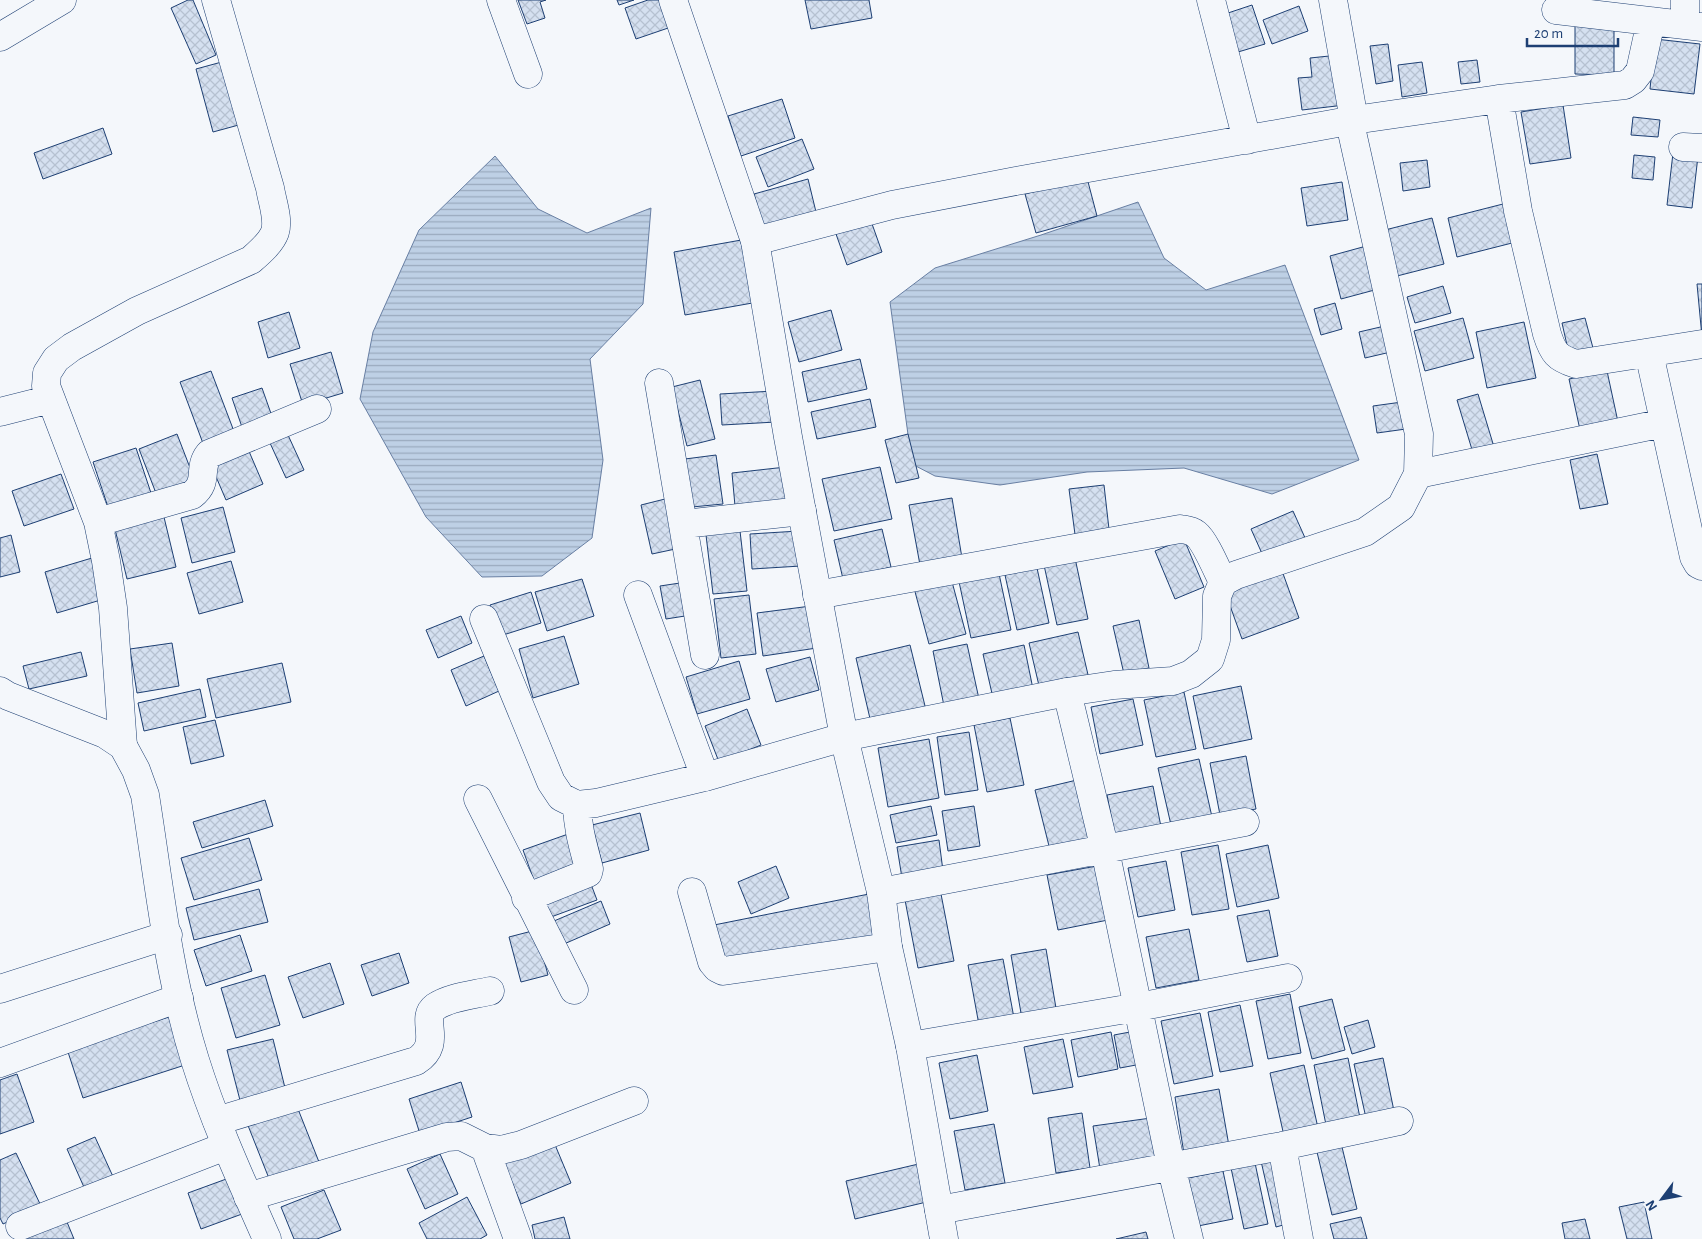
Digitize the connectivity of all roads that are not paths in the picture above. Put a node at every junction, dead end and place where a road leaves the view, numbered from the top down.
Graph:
1 (62, 0) edge
2 (216, 0) edge
3 (501, 0) edge
4 (673, 0) edge
5 (1211, 0) edge
6 (1333, 0) edge
7 (1556, 10) dead end
8 (1691, 17) edge
9 (1650, 21) junction
10 (0, 36) edge
11 (528, 74) dead end
12 (1499, 99) junction
13 (1354, 120) junction
14 (1247, 140) junction
15 (755, 241) junction
16 (1702, 344) edge
17 (1649, 353) junction
18 (658, 383) dead end
19 (52, 399) junction
20 (318, 410) dead end
21 (0, 412) edge
22 (1664, 423) junction
23 (1418, 474) junction
24 (802, 511) junction
25 (98, 522) junction
26 (684, 524) junction
27 (1702, 566) edge
28 (1223, 582) junction
29 (638, 595) dead end
30 (817, 595) junction
31 (484, 619) dead end
32 (705, 655) dead end
33 (0, 692) edge
34 (1067, 692) junction
35 (844, 737) junction
36 (123, 746) junction
37 (705, 777) junction
38 (478, 799) dead end
39 (577, 805) junction
40 (1245, 822) dead end
41 (1105, 850) junction
42 (692, 892) dead end
43 (881, 892) junction
44 (526, 898) junction
45 (168, 935) junction
46 (888, 947) junction
47 (1288, 978) dead end
48 (0, 989) edge
49 (574, 990) dead end
50 (490, 991) dead end
51 (179, 998) junction
52 (1138, 1007) junction
53 (910, 1046) junction
54 (0, 1063) edge
55 (634, 1101) dead end
56 (217, 1121) junction
57 (1399, 1121) dead end
58 (226, 1146) junction
59 (1282, 1146) junction
60 (485, 1148) junction
61 (1171, 1166) junction
62 (248, 1197) junction
63 (939, 1210) junction
64 (20, 1226) dead end
65 (267, 1239) edge
66 (518, 1239) edge
67 (944, 1239) edge
68 (1189, 1239) edge
69 (1299, 1239) edge

1 - 10 street
2 - 19 street
3 - 11 street
4 - 15 street
5 - 14 street
6 - 13 street
7 - 9 street
8 - 9 street
9 - 12 street
12 - 13 street
12 - 17 street
13 - 14 street
13 - 23 street
14 - 15 street
15 - 24 street
16 - 17 street
17 - 22 street
18 - 26 street
19 - 21 street
19 - 25 street
20 - 25 street
22 - 23 street
22 - 27 street
23 - 28 street
24 - 26 street
24 - 30 street
25 - 36 street
26 - 32 street
28 - 30 street
28 - 34 street
29 - 37 street
30 - 35 street
31 - 39 street
33 - 36 street
34 - 35 street
34 - 41 street
35 - 37 street
35 - 43 street
36 - 45 street
37 - 39 street
38 - 44 street
39 - 44 street
40 - 41 street
41 - 43 street
41 - 52 street
42 - 46 street
43 - 46 street
44 - 49 street
45 - 48 street
45 - 51 street
46 - 53 street
47 - 52 street
50 - 56 street
51 - 54 street
51 - 56 street
52 - 53 street
52 - 61 street
53 - 63 street
55 - 60 street
56 - 58 street
57 - 59 street
58 - 62 street
58 - 64 street
59 - 61 street
59 - 69 street
60 - 62 street
60 - 66 street
61 - 63 street
61 - 68 street
62 - 65 street
63 - 67 street

